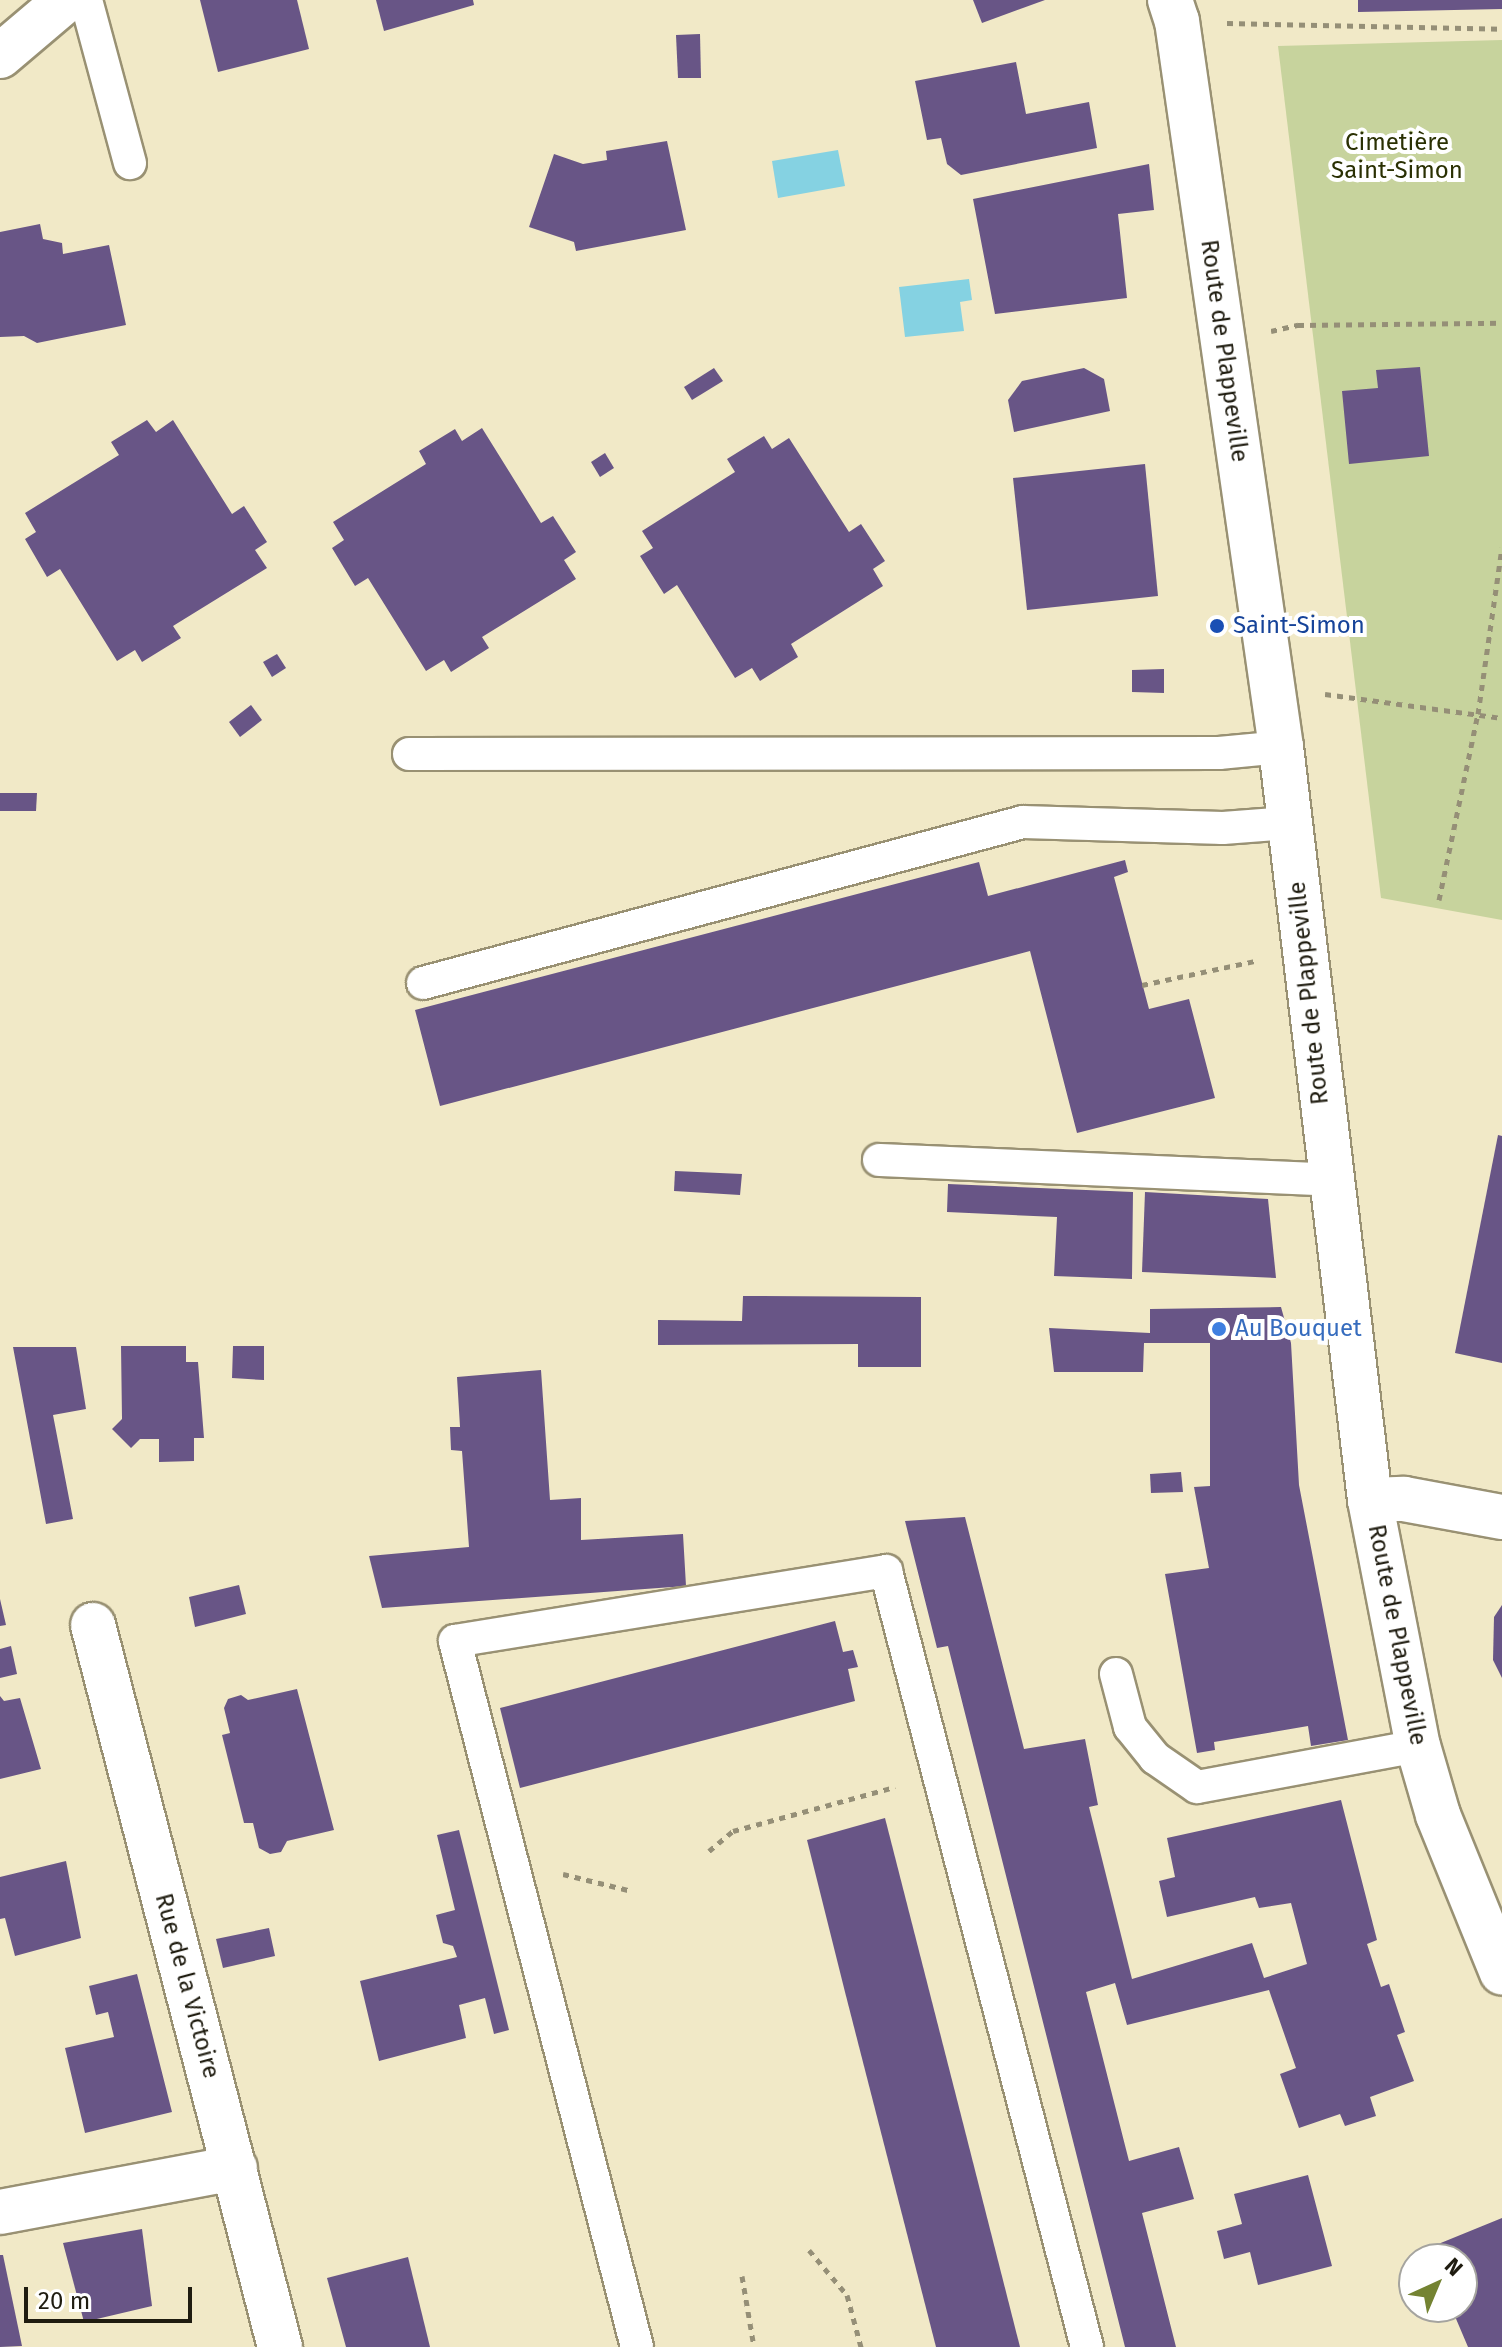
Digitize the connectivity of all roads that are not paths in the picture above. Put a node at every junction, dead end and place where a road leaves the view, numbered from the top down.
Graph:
1 (66, 0) edge
2 (86, 0) edge
3 (1174, 11) edge
4 (0, 56) edge
5 (130, 163) dead end
6 (1281, 747) junction
7 (409, 754) dead end
8 (1289, 823) junction
9 (423, 983) dead end
10 (879, 1160) dead end
11 (1329, 1180) junction
12 (1370, 1500) junction
13 (1502, 1517) edge
14 (93, 1625) dead end
15 (1116, 1674) dead end
16 (1418, 1746) junction
17 (1502, 1973) edge
18 (235, 2168) junction
19 (0, 2212) edge
20 (280, 2347) edge
21 (637, 2347) edge
22 (1087, 2347) edge

1 - 4 street
2 - 5 lane
3 - 6 street, Route de Plappeville
6 - 7 lane
6 - 8 street, Route de Plappeville
8 - 9 lane
8 - 11 street, Route de Plappeville
10 - 11 lane
11 - 12 street, Route de Plappeville
12 - 13 street
12 - 16 street, Route de Plappeville
14 - 18 street, Rue de la Victoire
15 - 16 lane
16 - 17 street, Route de Plappeville
18 - 19 street
18 - 20 street, Rue de la Victoire
21 - 22 lane

